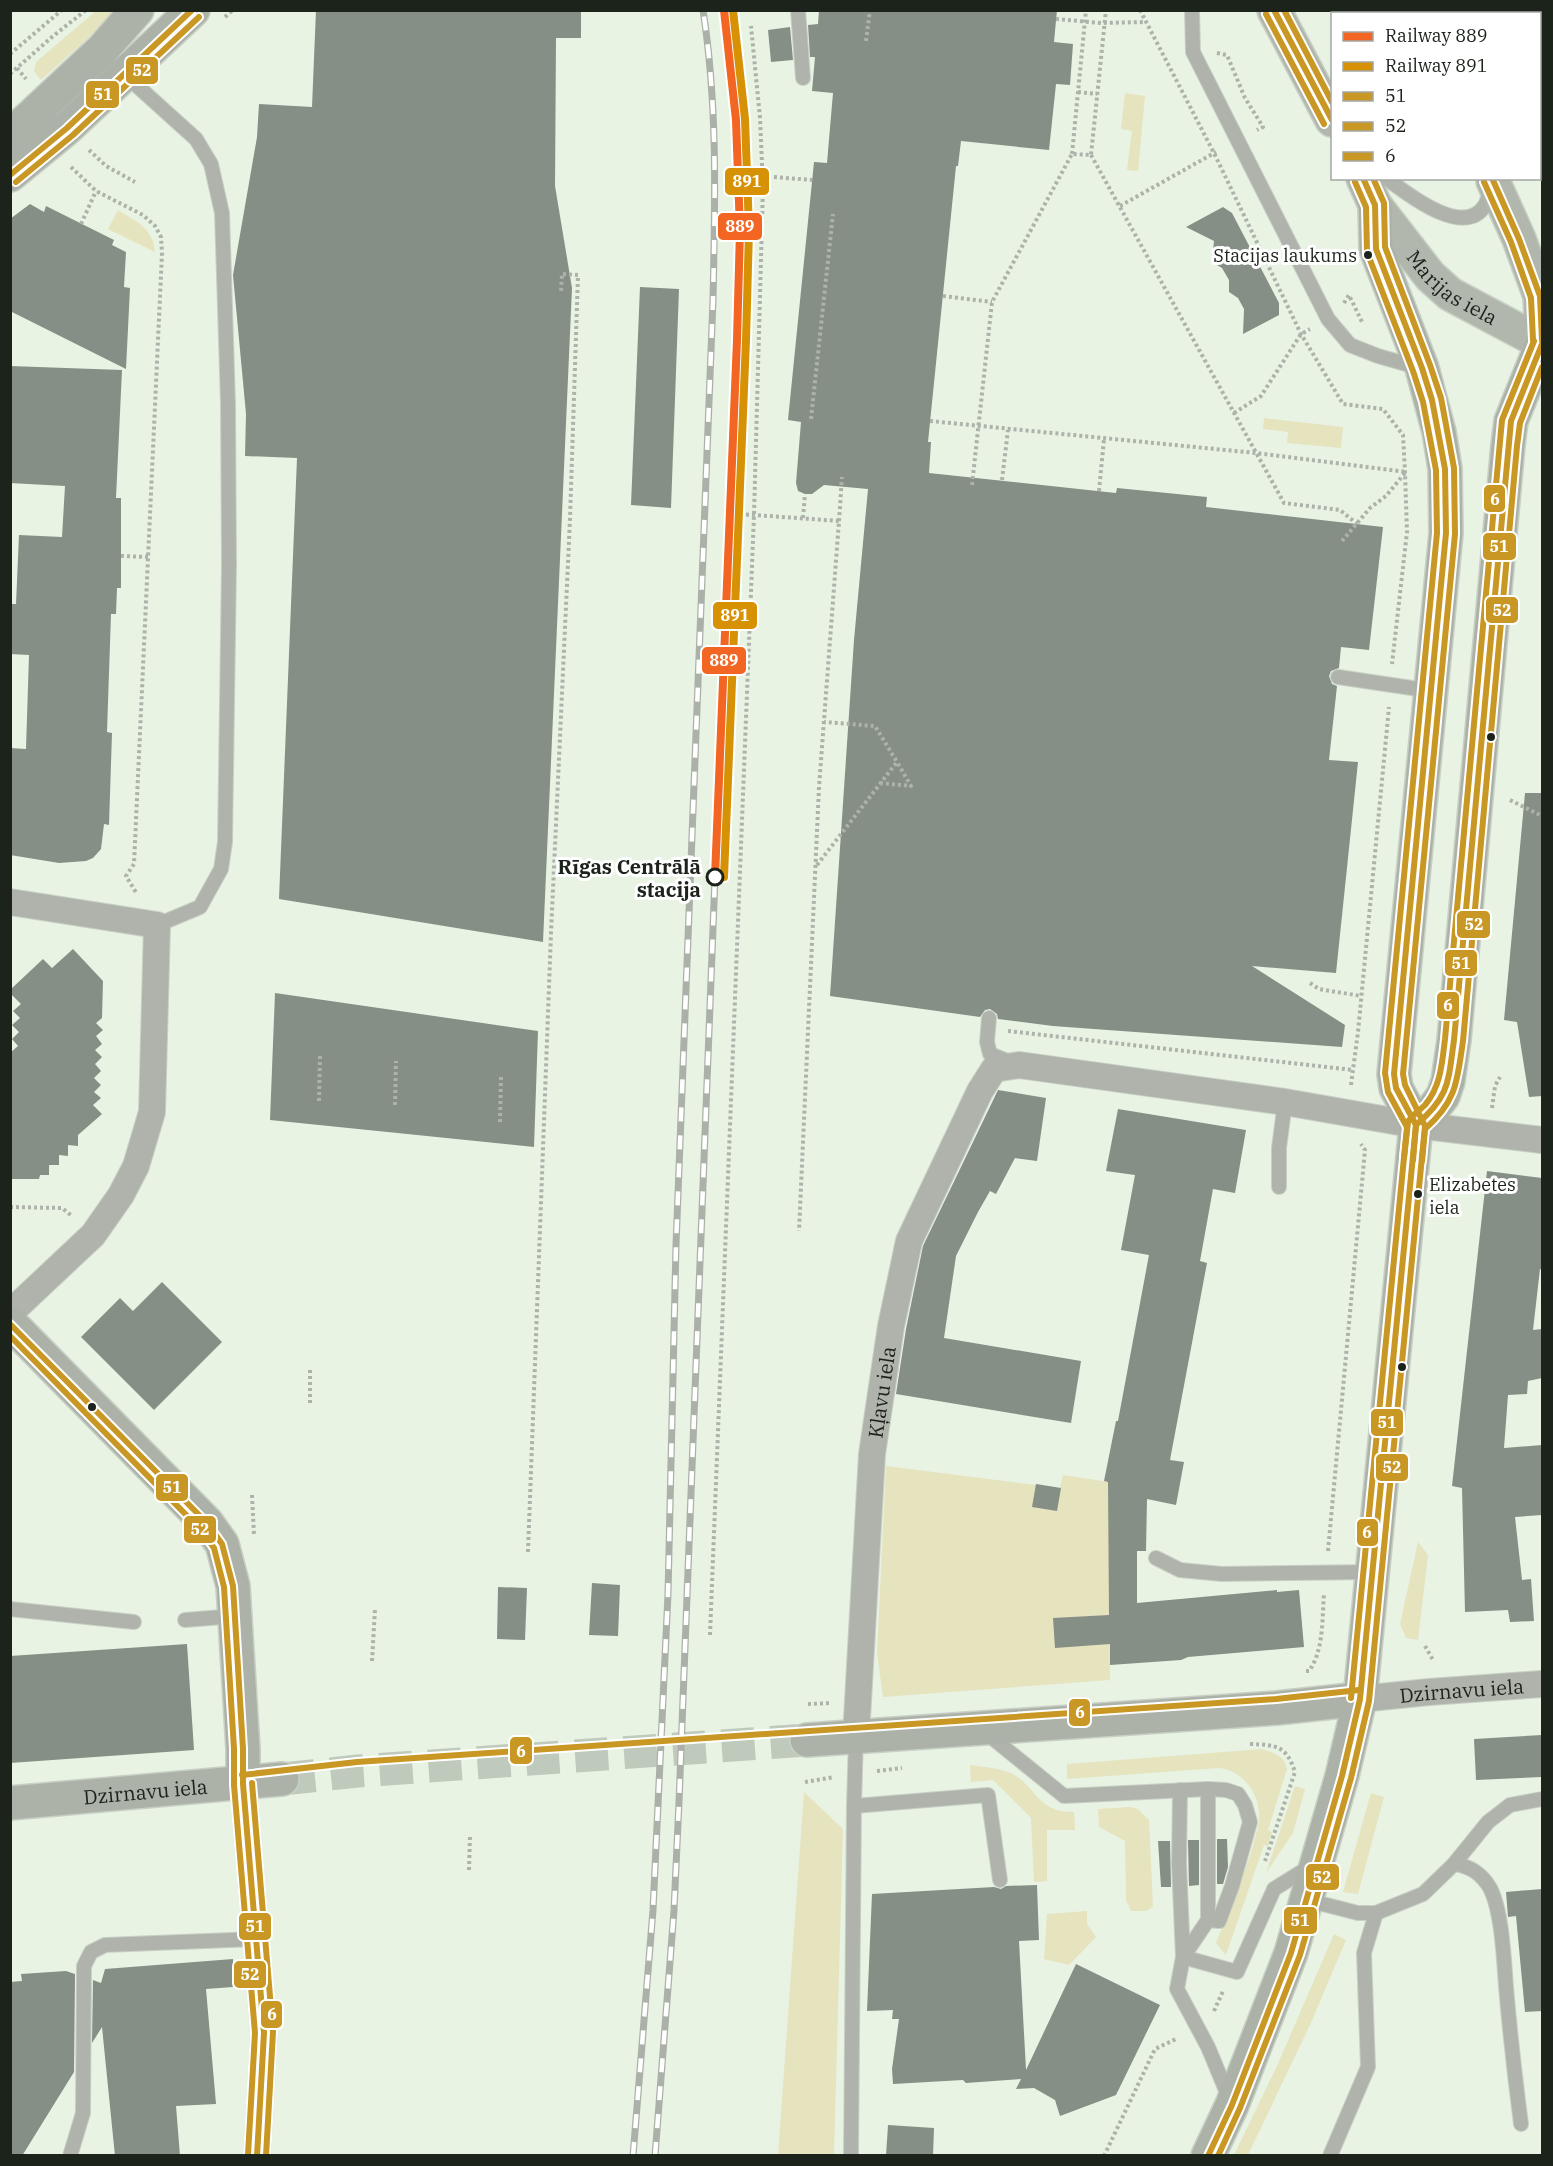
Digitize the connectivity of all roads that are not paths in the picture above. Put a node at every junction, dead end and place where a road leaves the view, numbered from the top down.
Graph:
1 (137, 10) edge
2 (193, 10) edge
3 (798, 10) edge
4 (1192, 10) edge
5 (1274, 10) edge
6 (124, 74) junction
7 (803, 78) dead end
8 (1331, 118) edge
9 (10, 136) edge
10 (10, 175) edge
11 (1492, 180) edge
12 (1492, 180) edge
13 (1493, 180) edge
14 (1375, 188) edge
15 (1542, 240) edge
16 (1542, 342) edge
17 (1422, 368) junction
18 (1542, 404) edge
19 (1508, 445) junction
20 (1338, 677) dead end
21 (1432, 691) junction
22 (10, 902) edge
23 (157, 926) junction
24 (988, 1024) road end
25 (1019, 1065) junction
26 (1285, 1102) junction
27 (1416, 1125) junction
28 (1542, 1140) edge
29 (1280, 1187) dead end
30 (10, 1313) edge
31 (10, 1323) edge
32 (1156, 1558) dead end
33 (1372, 1572) junction
34 (12, 1607) edge
35 (235, 1616) junction
36 (185, 1620) dead end
37 (134, 1622) dead end
38 (1542, 1684) edge
39 (1360, 1699) junction
40 (979, 1727) junction
41 (856, 1736) junction
42 (807, 1740) tunnel mouth
43 (282, 1779) tunnel mouth
44 (243, 1784) junction
45 (1208, 1789) junction
46 (1180, 1790) junction
47 (1542, 1799) edge
48 (10, 1803) edge
49 (854, 1806) junction
50 (1318, 1862) junction
51 (1454, 1864) junction
52 (1000, 1880) dead end
53 (1307, 1900) junction
54 (1376, 1913) junction
55 (1208, 1920) junction
56 (256, 1939) junction
57 (1183, 1957) junction
58 (1232, 2105) junction
59 (1521, 2124) dead end
60 (70, 2156) edge
61 (257, 2156) edge
62 (851, 2156) edge
63 (1208, 2156) edge
64 (1330, 2156) edge

1 - 9 street
2 - 6 street
3 - 7 lane
4 - 17 lane
5 - 8 main road
6 - 10 street
6 - 23 lane
11 - 14 lane
12 - 16 main road
13 - 15 main road
14 - 16 main road, Marijas iela
14 - 17 highway
16 - 19 highway
17 - 21 highway
18 - 19 highway
19 - 27 highway
20 - 21 lane
21 - 27 highway
22 - 23 street
23 - 30 street
24 - 25 lane
25 - 26 street
25 - 41 street, Kļavu iela
26 - 27 street
26 - 29 lane
27 - 28 street
27 - 33 highway
31 - 35 street
32 - 33 lane
33 - 39 highway
34 - 37 lane
35 - 36 lane
35 - 44 street
38 - 39 street, Dzirnavu iela
39 - 40 street, Dzirnavu iela
39 - 50 highway
40 - 41 street, Dzirnavu iela
40 - 46 lane
41 - 42 street, Dzirnavu iela
41 - 49 lane
43 - 44 street, Dzirnavu iela
44 - 48 street, Dzirnavu iela
44 - 56 street
45 - 46 lane
45 - 55 lane
45 - 55 lane
46 - 57 lane
47 - 51 lane
49 - 52 lane
49 - 62 lane
50 - 53 highway
50 - 57 lane
51 - 54 lane
51 - 59 lane
53 - 54 lane
53 - 58 highway
54 - 64 lane
55 - 57 lane
56 - 60 lane
56 - 61 street
57 - 58 lane
58 - 63 highway

